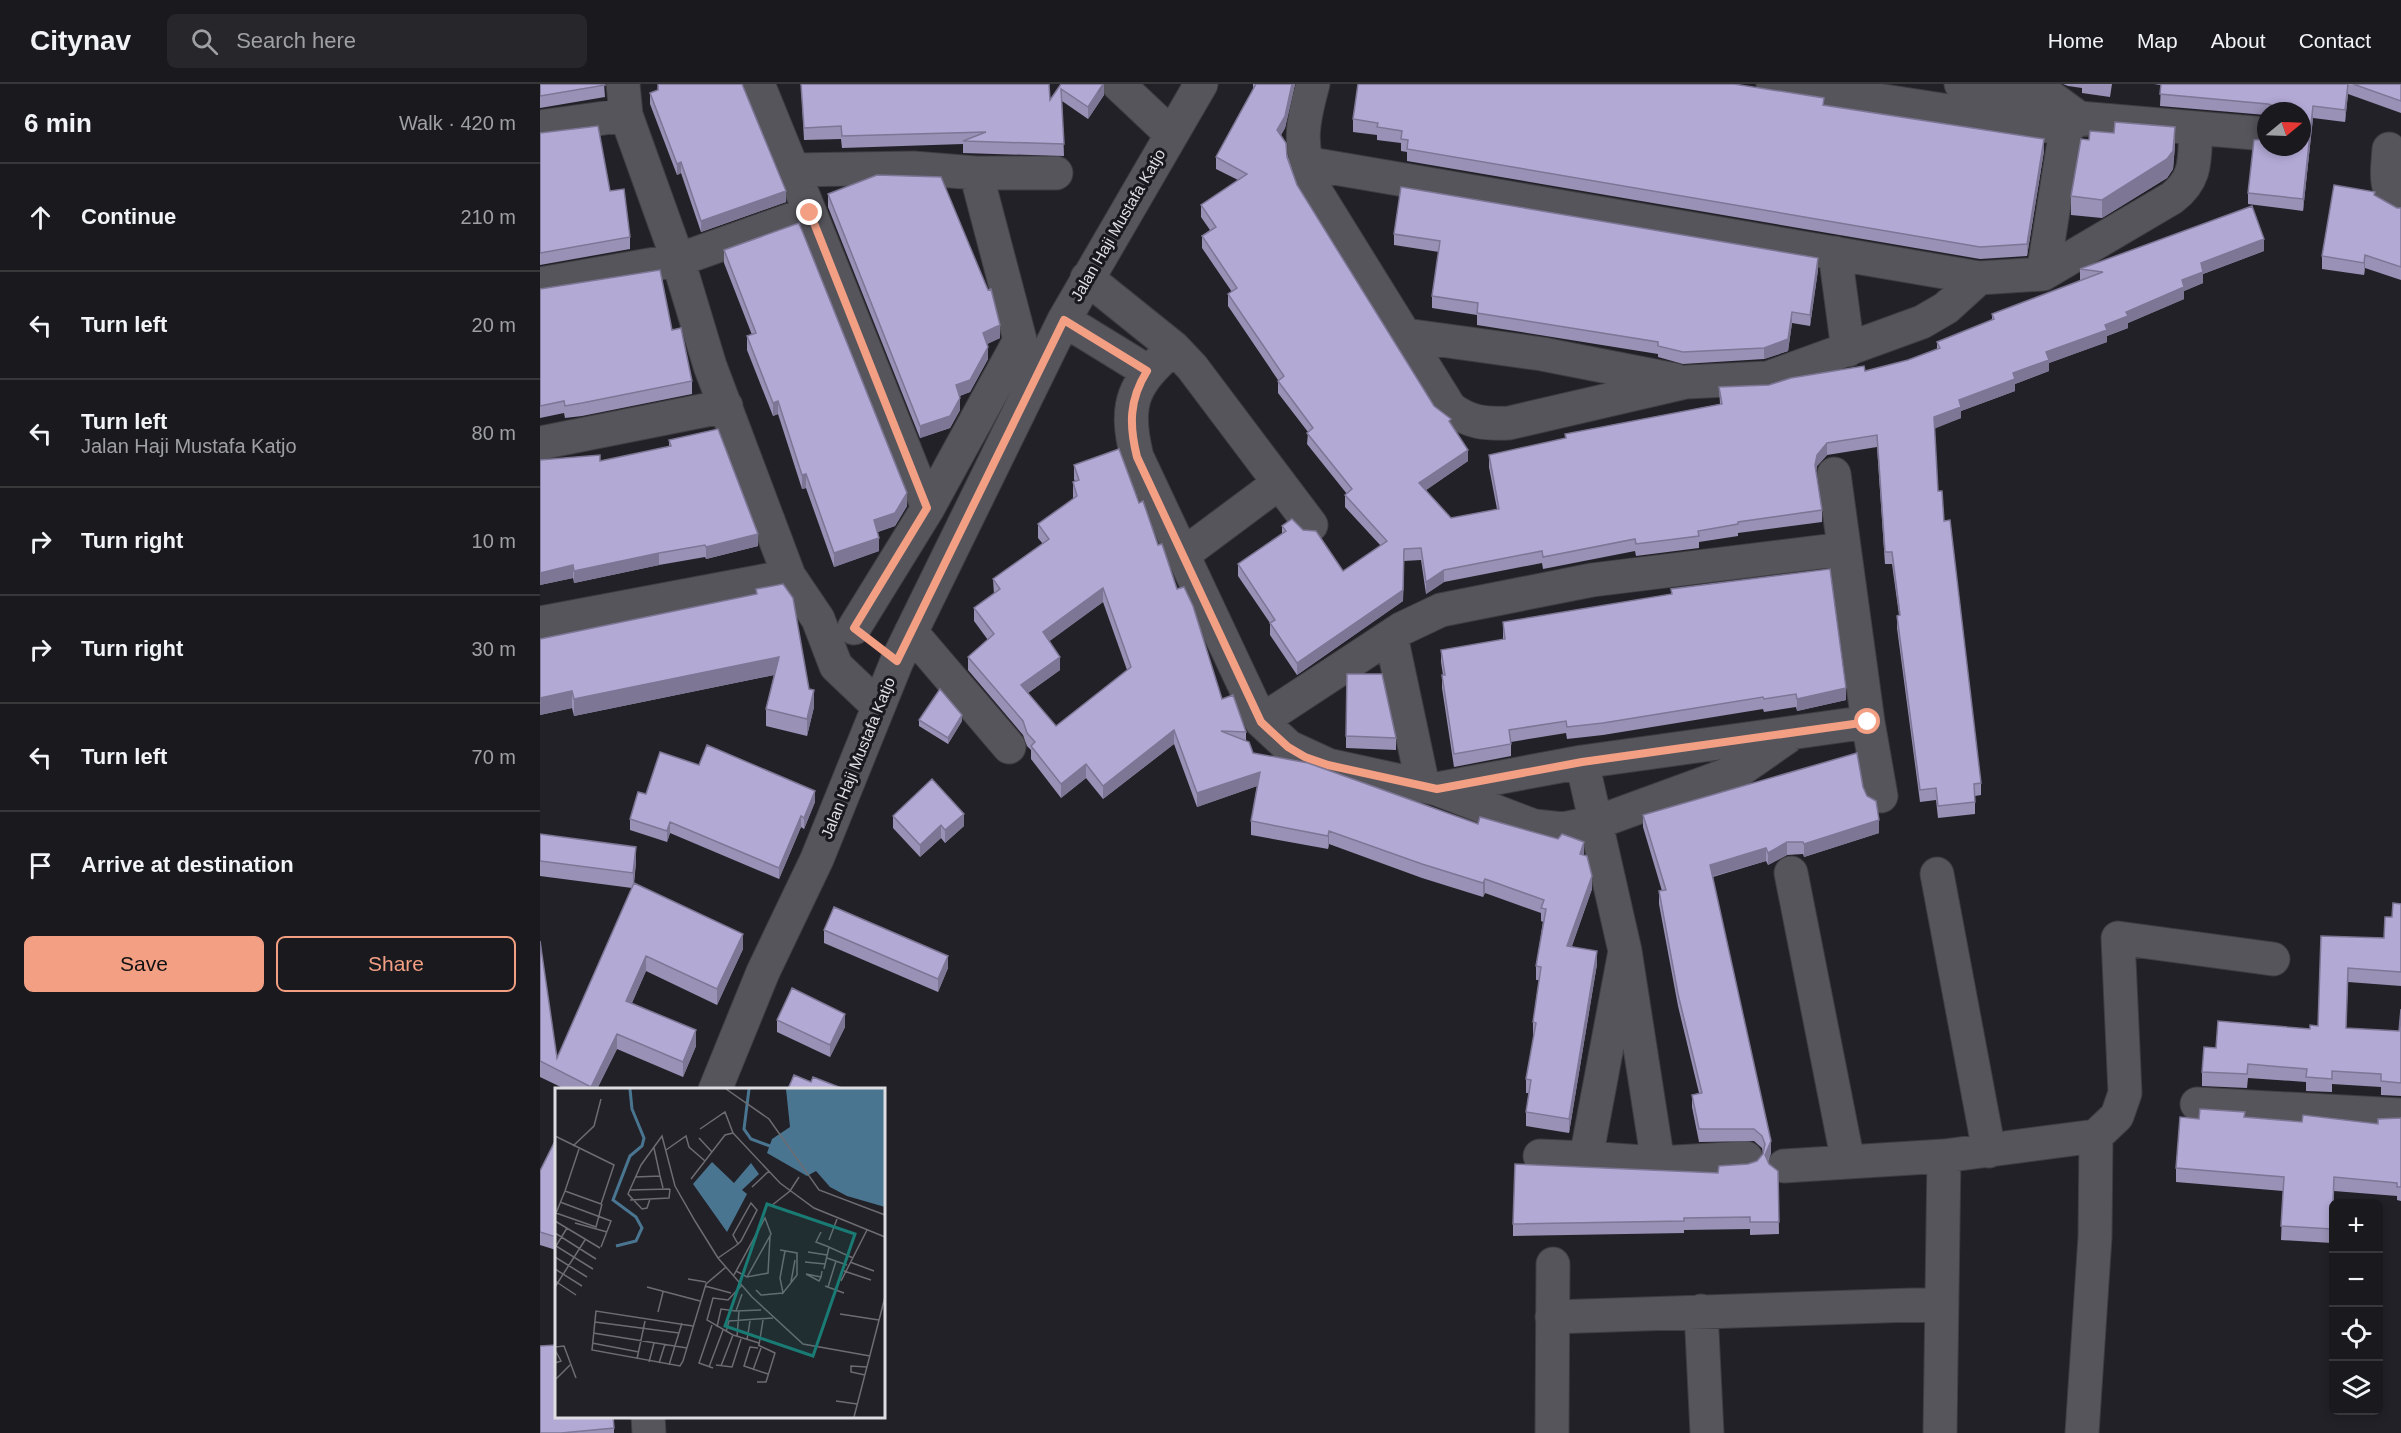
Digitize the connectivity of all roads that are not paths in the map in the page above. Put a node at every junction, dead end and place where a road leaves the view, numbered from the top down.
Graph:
1 (758, 84) edge
2 (1118, 84) edge
3 (1201, 84) edge
4 (1313, 84) edge
5 (1773, 84) edge
6 (1961, 84) edge
7 (625, 100) edge
8 (2072, 124) junction
9 (540, 127) edge
10 (2196, 128) junction
11 (2257, 133) edge
12 (1171, 134) junction
13 (2389, 149) dead end
14 (1305, 163) junction
15 (793, 170) junction
16 (976, 173) junction
17 (1056, 173) dead end
18 (2401, 201) edge
19 (810, 213) junction
20 (1835, 253) junction
21 (678, 260) junction
22 (2043, 274) junction
23 (1087, 278) junction
24 (1979, 278) junction
25 (540, 284) edge
26 (1064, 320) junction
27 (1405, 335) junction
28 (1174, 348) junction
29 (1848, 350) junction
30 (1147, 371) junction
31 (1686, 382) junction
32 (726, 406) junction
33 (540, 443) edge
34 (1834, 474) dead end
35 (1279, 483) junction
36 (927, 508) junction
37 (1311, 525) dead end
38 (1844, 549) junction
39 (1181, 556) junction
40 (786, 566) junction
41 (540, 602) edge
42 (818, 619) junction
43 (540, 623) edge
44 (854, 628) junction
45 (911, 632) junction
46 (1391, 636) junction
47 (897, 661) junction
48 (878, 706) junction
49 (1261, 722) junction
50 (1868, 722) junction
51 (1793, 733) junction
52 (1009, 747) dead end
53 (1582, 762) junction
54 (1430, 788) junction
55 (1881, 796) dead end
56 (1598, 822) junction
57 (1791, 873) dead end
58 (1937, 874) dead end
59 (1625, 951) junction
60 (2273, 959) dead end
61 (715, 1088) edge
62 (2197, 1104) dead end
63 (2401, 1115) edge
64 (2096, 1136) junction
65 (1989, 1150) junction
66 (1540, 1156) dead end
67 (1944, 1156) junction
68 (1586, 1158) junction
69 (1746, 1158) dead end
70 (1848, 1162) junction
71 (1658, 1163) junction
72 (1784, 1166) dead end
73 (1553, 1264) dead end
74 (1942, 1304) junction
75 (1701, 1311) junction
76 (1552, 1317) junction
77 (648, 1418) edge
78 (649, 1433) edge
79 (1552, 1433) edge
80 (1707, 1433) edge
81 (1940, 1433) edge
82 (2082, 1433) edge

1 - 15 street
2 - 12 street
3 - 12 street, Jalan Haji Mustafa Katjo
4 - 14 street
5 - 8 street
6 - 8 street
7 - 9 street
7 - 21 street
8 - 10 street
8 - 22 street
10 - 11 street
10 - 22 street
12 - 23 street, Jalan Haji Mustafa Katjo
13 - 18 street
14 - 20 street
14 - 27 street
15 - 16 street
15 - 19 street
16 - 17 street
16 - 36 street
19 - 21 street
19 - 36 street
20 - 24 street
20 - 29 street
21 - 25 street
21 - 32 street
22 - 24 street
23 - 26 street, Jalan Haji Mustafa Katjo
23 - 28 street
24 - 29 street
26 - 30 street
26 - 45 street, Jalan Haji Mustafa Katjo
27 - 31 street
27 - 31 street
28 - 30 street
28 - 35 street
29 - 31 street
30 - 39 street
32 - 33 street
32 - 40 street
34 - 38 street
35 - 37 street
35 - 39 street
36 - 44 street
38 - 46 street
38 - 50 street
39 - 49 street
40 - 41 street
40 - 42 street
40 - 43 street
42 - 44 street
42 - 48 street
44 - 47 street
45 - 47 street, Jalan Haji Mustafa Katjo
45 - 52 street
46 - 49 street
46 - 54 street
47 - 48 street, Jalan Haji Mustafa Katjo
48 - 61 street, Jalan Haji Mustafa Katjo
49 - 54 street
50 - 51 street
50 - 55 street
51 - 53 street
51 - 56 street
53 - 54 street
53 - 56 street
54 - 56 street
56 - 59 street
57 - 70 street
58 - 65 street
59 - 68 street
59 - 71 street
60 - 64 street
62 - 63 street
64 - 65 street
64 - 82 street
65 - 67 street
66 - 68 street
67 - 70 street
67 - 74 street
68 - 71 street
69 - 71 street
70 - 72 street
73 - 76 street
74 - 75 street
74 - 81 street
75 - 76 street
75 - 80 street
76 - 79 street
77 - 78 street

